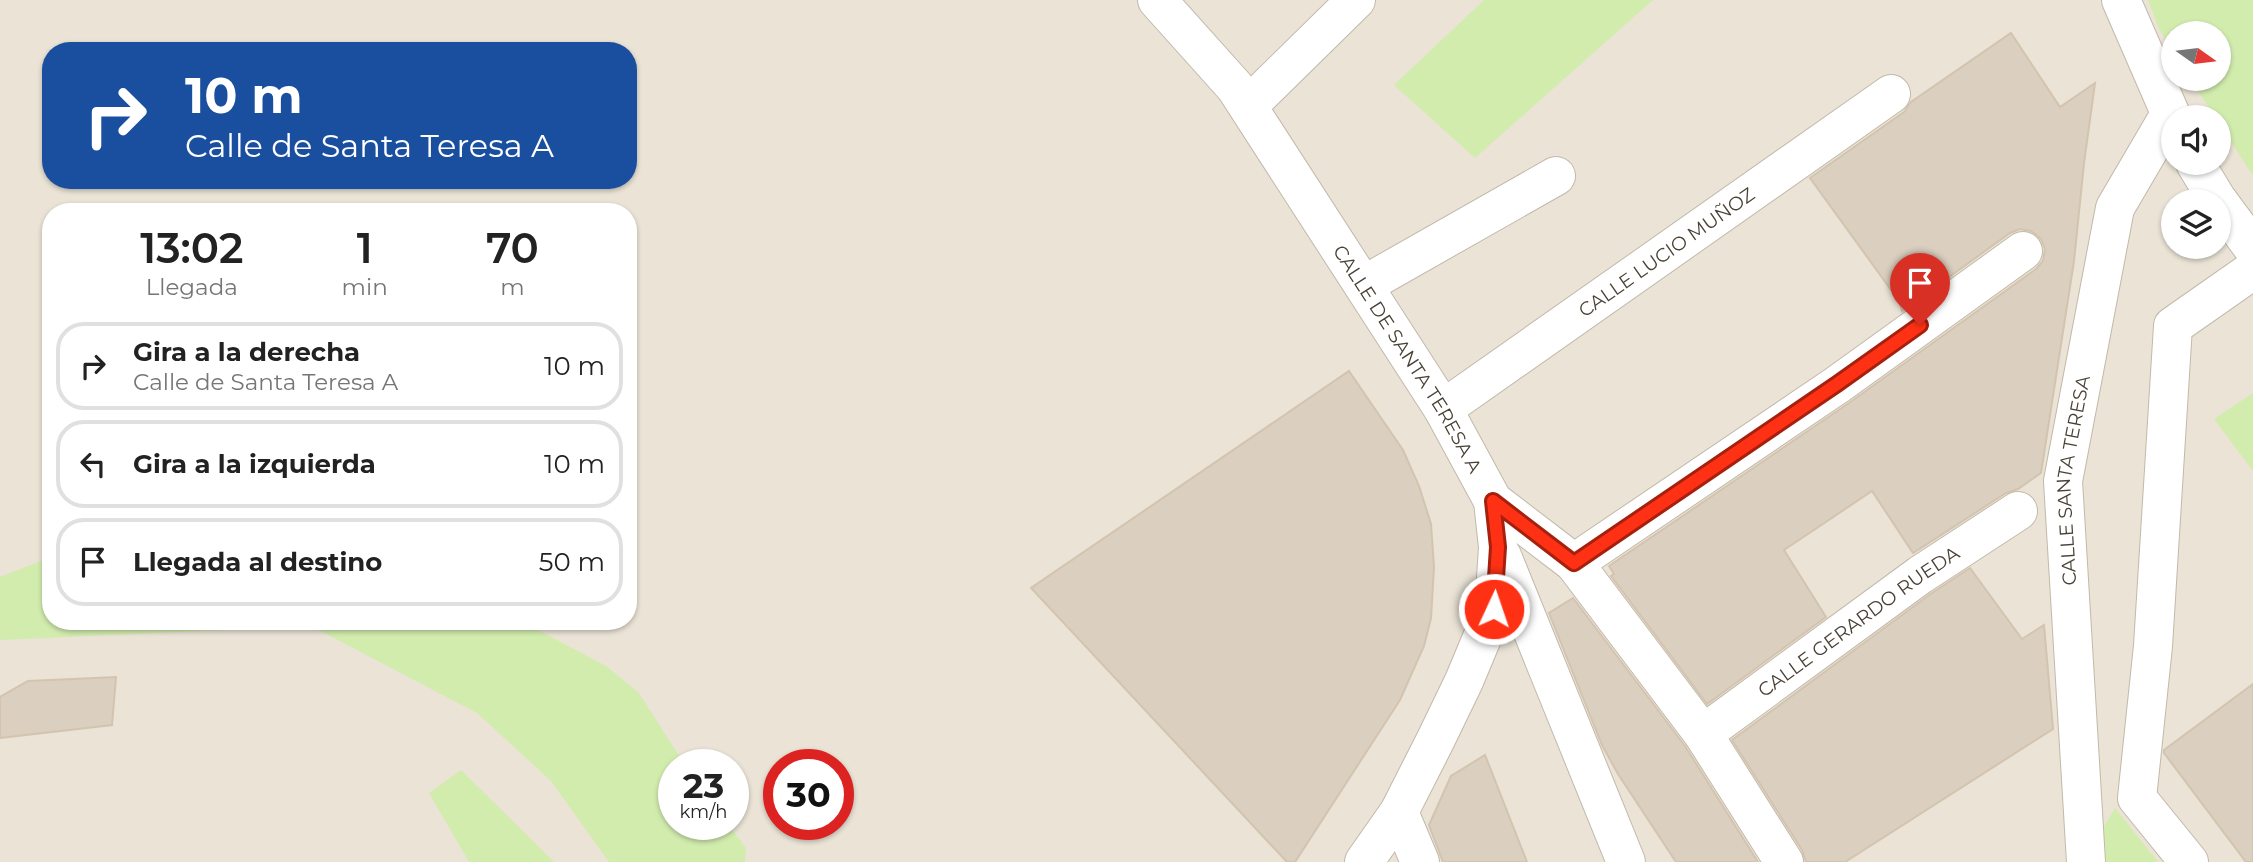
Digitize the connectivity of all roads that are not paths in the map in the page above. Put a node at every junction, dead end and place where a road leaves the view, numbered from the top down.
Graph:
1 (1157, 0) edge
2 (1356, 0) edge
3 (2121, 0) edge
4 (1891, 94) dead end
5 (2166, 105) edge
6 (1248, 106) junction
7 (2161, 135) edge
8 (1556, 176) dead end
9 (2231, 218) edge
10 (2253, 248) edge
11 (2023, 251) dead end
12 (2253, 270) edge
13 (1364, 285) junction
14 (1443, 409) junction
15 (1493, 501) junction
16 (2018, 511) dead end
17 (1498, 547) junction
18 (1574, 563) junction
19 (1703, 734) junction
20 (1399, 812) junction
21 (1364, 862) edge
22 (1420, 862) edge
23 (1626, 862) edge
24 (1784, 862) edge
25 (2086, 862) edge
26 (2189, 862) edge

1 - 6 street, CALLE DE SANTA TERESA A
2 - 6 street
3 - 5 street
4 - 14 street, CALLE LUCIO MUÑOZ
6 - 13 street, CALLE DE SANTA TERESA A
7 - 25 street, CALLE SANTA TERESA
8 - 13 street
9 - 10 street
11 - 18 street
12 - 26 street
13 - 14 street, CALLE DE SANTA TERESA A
14 - 15 street, CALLE DE SANTA TERESA A
15 - 17 street
15 - 18 street, CALLE DE SANTA TERESA A
16 - 19 street, CALLE GERARDO RUEDA
17 - 20 street
17 - 23 street
18 - 19 street, CALLE DE SANTA TERESA A
19 - 24 street, CALLE DE SANTA TERESA A
20 - 21 street
20 - 22 street

